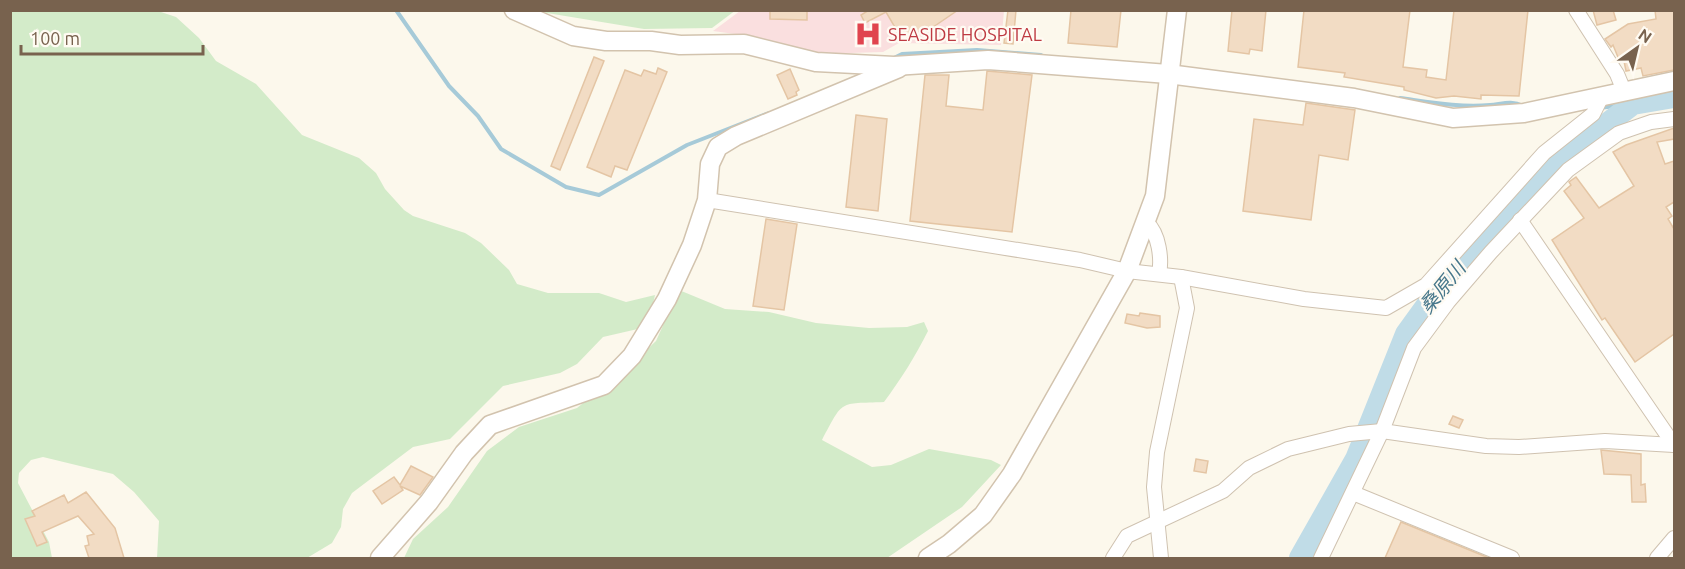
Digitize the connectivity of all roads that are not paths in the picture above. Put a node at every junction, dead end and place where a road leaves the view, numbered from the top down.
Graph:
1 (514, 10) edge
2 (1177, 10) edge
3 (1576, 10) edge
4 (1170, 65) junction
5 (899, 66) junction
6 (1674, 81) edge
7 (1624, 91) junction
8 (1602, 96) junction
9 (1674, 119) edge
10 (707, 200) junction
11 (1520, 220) junction
12 (1147, 223) junction
13 (1127, 271) junction
14 (1159, 274) junction
15 (1181, 277) junction
16 (1382, 431) junction
17 (1353, 493) junction
18 (1158, 522) junction
19 (1674, 538) edge
20 (380, 558) edge
21 (928, 558) edge
22 (1113, 558) edge
23 (1161, 558) edge
24 (1321, 558) edge
25 (1512, 558) edge
26 (1658, 558) edge

1 - 5 street
2 - 4 street
3 - 7 street
4 - 5 street
4 - 8 street
4 - 12 street
5 - 10 street
6 - 7 street
7 - 8 street
8 - 15 street
9 - 11 street
10 - 13 street
10 - 20 street
11 - 16 street
11 - 16 street
12 - 13 street
12 - 14 street
13 - 14 street
13 - 21 street
14 - 15 street
15 - 18 street
16 - 17 street
16 - 18 street
17 - 24 street
17 - 25 street
18 - 22 street
18 - 23 street
19 - 26 street

